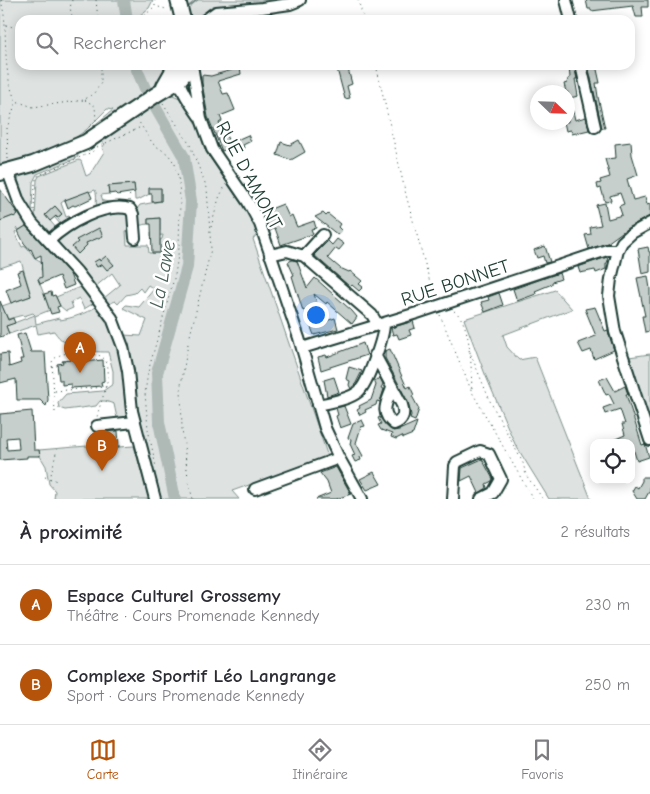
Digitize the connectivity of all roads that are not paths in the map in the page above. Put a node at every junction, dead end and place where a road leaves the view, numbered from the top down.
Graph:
1 (178, 0) edge
2 (566, 0) edge
3 (295, 2) edge
4 (182, 15) edge
5 (212, 15) edge
6 (570, 15) edge
7 (199, 70) edge
8 (582, 70) edge
9 (181, 71) edge
10 (197, 90) junction
11 (160, 92) junction
12 (187, 97) junction
13 (201, 119) junction
14 (595, 127) dead end
15 (6, 170) edge
16 (650, 223) edge
17 (323, 235) dead end
18 (135, 238) dead end
19 (49, 241) junction
20 (618, 250) junction
21 (270, 255) junction
22 (304, 256) junction
23 (381, 324) junction
24 (302, 348) junction
25 (375, 355) junction
26 (392, 388) dead end
27 (318, 405) junction
28 (134, 422) junction
29 (98, 426) road end
30 (650, 440) edge
31 (339, 458) junction
32 (255, 489) dead end
33 (155, 499) edge
34 (362, 499) edge
35 (453, 499) edge
36 (481, 499) edge

1 - 4 main road
2 - 6 street
3 - 5 street
7 - 10 street, RUE D'AMONT
8 - 14 street
9 - 10 street
9 - 11 main road
9 - 12 street
10 - 13 street, RUE D'AMONT
11 - 12 street
11 - 15 main road
12 - 13 street
13 - 21 street, RUE D'AMONT
15 - 19 street
16 - 20 street
17 - 22 street
18 - 19 street
19 - 28 street
20 - 23 street, RUE BONNET
20 - 30 street
21 - 22 street
21 - 24 street, RUE D'AMONT
22 - 23 street
23 - 24 street, RUE BONNET
23 - 25 street
24 - 27 street, RUE D'AMONT
25 - 26 street
25 - 27 street
27 - 31 street, RUE D'AMONT
28 - 29 street
28 - 33 street
31 - 32 street
31 - 34 street, RUE D'AMONT
35 - 36 street

